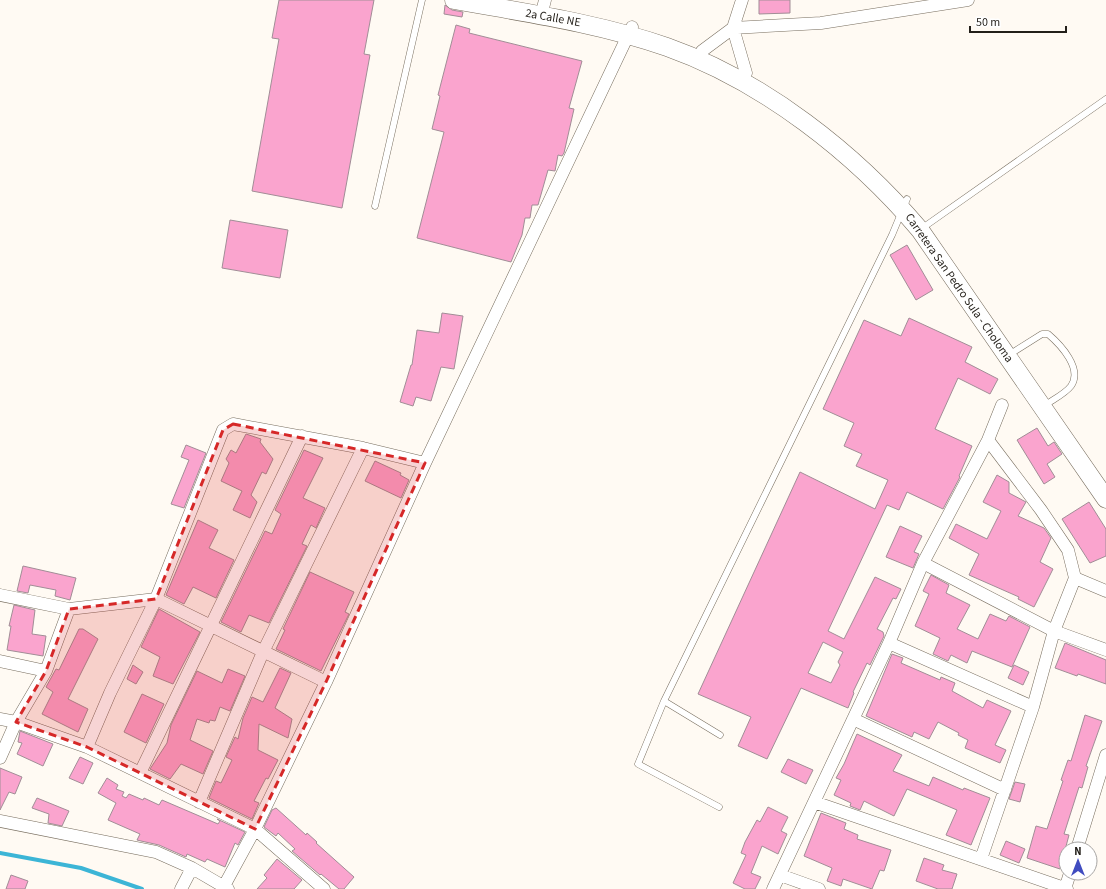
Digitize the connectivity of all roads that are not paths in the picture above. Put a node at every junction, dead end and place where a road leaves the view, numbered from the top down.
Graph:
1 (422, 0) edge
2 (454, 0) edge
3 (508, 0) edge
4 (742, 0) edge
5 (968, 0) edge
6 (543, 8) edge
7 (733, 28) junction
8 (630, 31) junction
9 (702, 51) junction
10 (746, 73) junction
11 (1106, 98) edge
12 (905, 205) junction
13 (375, 206) dead end
14 (924, 227) junction
15 (1014, 350) junction
16 (1002, 404) dead end
17 (1046, 404) junction
18 (302, 436) junction
19 (988, 440) junction
20 (363, 448) junction
21 (426, 463) junction
22 (1106, 483) edge
23 (1106, 499) edge
24 (923, 563) junction
25 (1075, 578) junction
26 (1106, 591) edge
27 (0, 595) edge
28 (156, 599) junction
29 (69, 609) junction
30 (211, 626) junction
31 (1054, 630) junction
32 (889, 643) junction
33 (1106, 650) edge
34 (263, 652) junction
35 (0, 661) edge
36 (46, 671) junction
37 (326, 682) junction
38 (664, 702) junction
39 (1033, 707) junction
40 (0, 719) edge
41 (853, 719) junction
42 (16, 722) junction
43 (720, 735) dead end
44 (87, 747) junction
45 (1106, 754) edge
46 (0, 758) edge
47 (140, 773) junction
48 (1005, 790) junction
49 (199, 802) junction
50 (814, 802) junction
51 (719, 806) dead end
52 (0, 821) edge
53 (255, 829) junction
54 (1079, 841) edge
55 (981, 859) junction
56 (192, 868) junction
57 (780, 875) junction
58 (226, 887) edge
59 (181, 889) edge
60 (324, 889) edge
61 (774, 889) edge
62 (819, 889) edge
63 (1066, 889) edge

1 - 13 lane
2 - 6 main road, 2a Calle NE
3 - 6 main road, 2a Calle NE
4 - 7 street
5 - 7 street
6 - 8 main road, 2a Calle NE
7 - 9 street
7 - 10 street
8 - 9 main road, Carretera San Pedro Sula - Choloma
8 - 12 main road, Carretera San Pedro Sula - Choloma
8 - 21 street
9 - 10 main road, Carretera San Pedro Sula - Choloma
10 - 12 main road, Carretera San Pedro Sula - Choloma
11 - 14 lane
12 - 14 main road, Carretera San Pedro Sula - Choloma
12 - 38 lane
14 - 15 main road, Carretera San Pedro Sula - Choloma
14 - 17 main road, Carretera San Pedro Sula - Choloma
15 - 17 main road, Carretera San Pedro Sula - Choloma
15 - 17 lane
16 - 19 street
17 - 22 main road, Carretera San Pedro Sula - Choloma
17 - 23 main road, Carretera San Pedro Sula - Choloma
18 - 20 street
18 - 28 street
18 - 30 street
19 - 24 street
19 - 25 street
20 - 21 street
20 - 34 street
21 - 37 street
24 - 31 street
24 - 32 street
25 - 26 street
25 - 31 street
27 - 29 street
28 - 29 street
28 - 30 street
28 - 44 street
29 - 36 street
30 - 34 street
30 - 47 street
31 - 33 street
31 - 39 street
32 - 39 street
32 - 41 street
34 - 37 street
34 - 49 street
35 - 36 street
36 - 42 street
37 - 53 street
38 - 43 lane
38 - 51 lane
39 - 48 street
40 - 42 street
41 - 48 street
41 - 50 street
42 - 44 street
42 - 46 street
44 - 47 street
45 - 54 street
47 - 49 street
48 - 55 street
49 - 53 street
50 - 55 street
50 - 57 street
52 - 56 street
53 - 58 street
53 - 60 street
55 - 63 street
56 - 58 street
56 - 59 street
57 - 61 street
57 - 62 street

